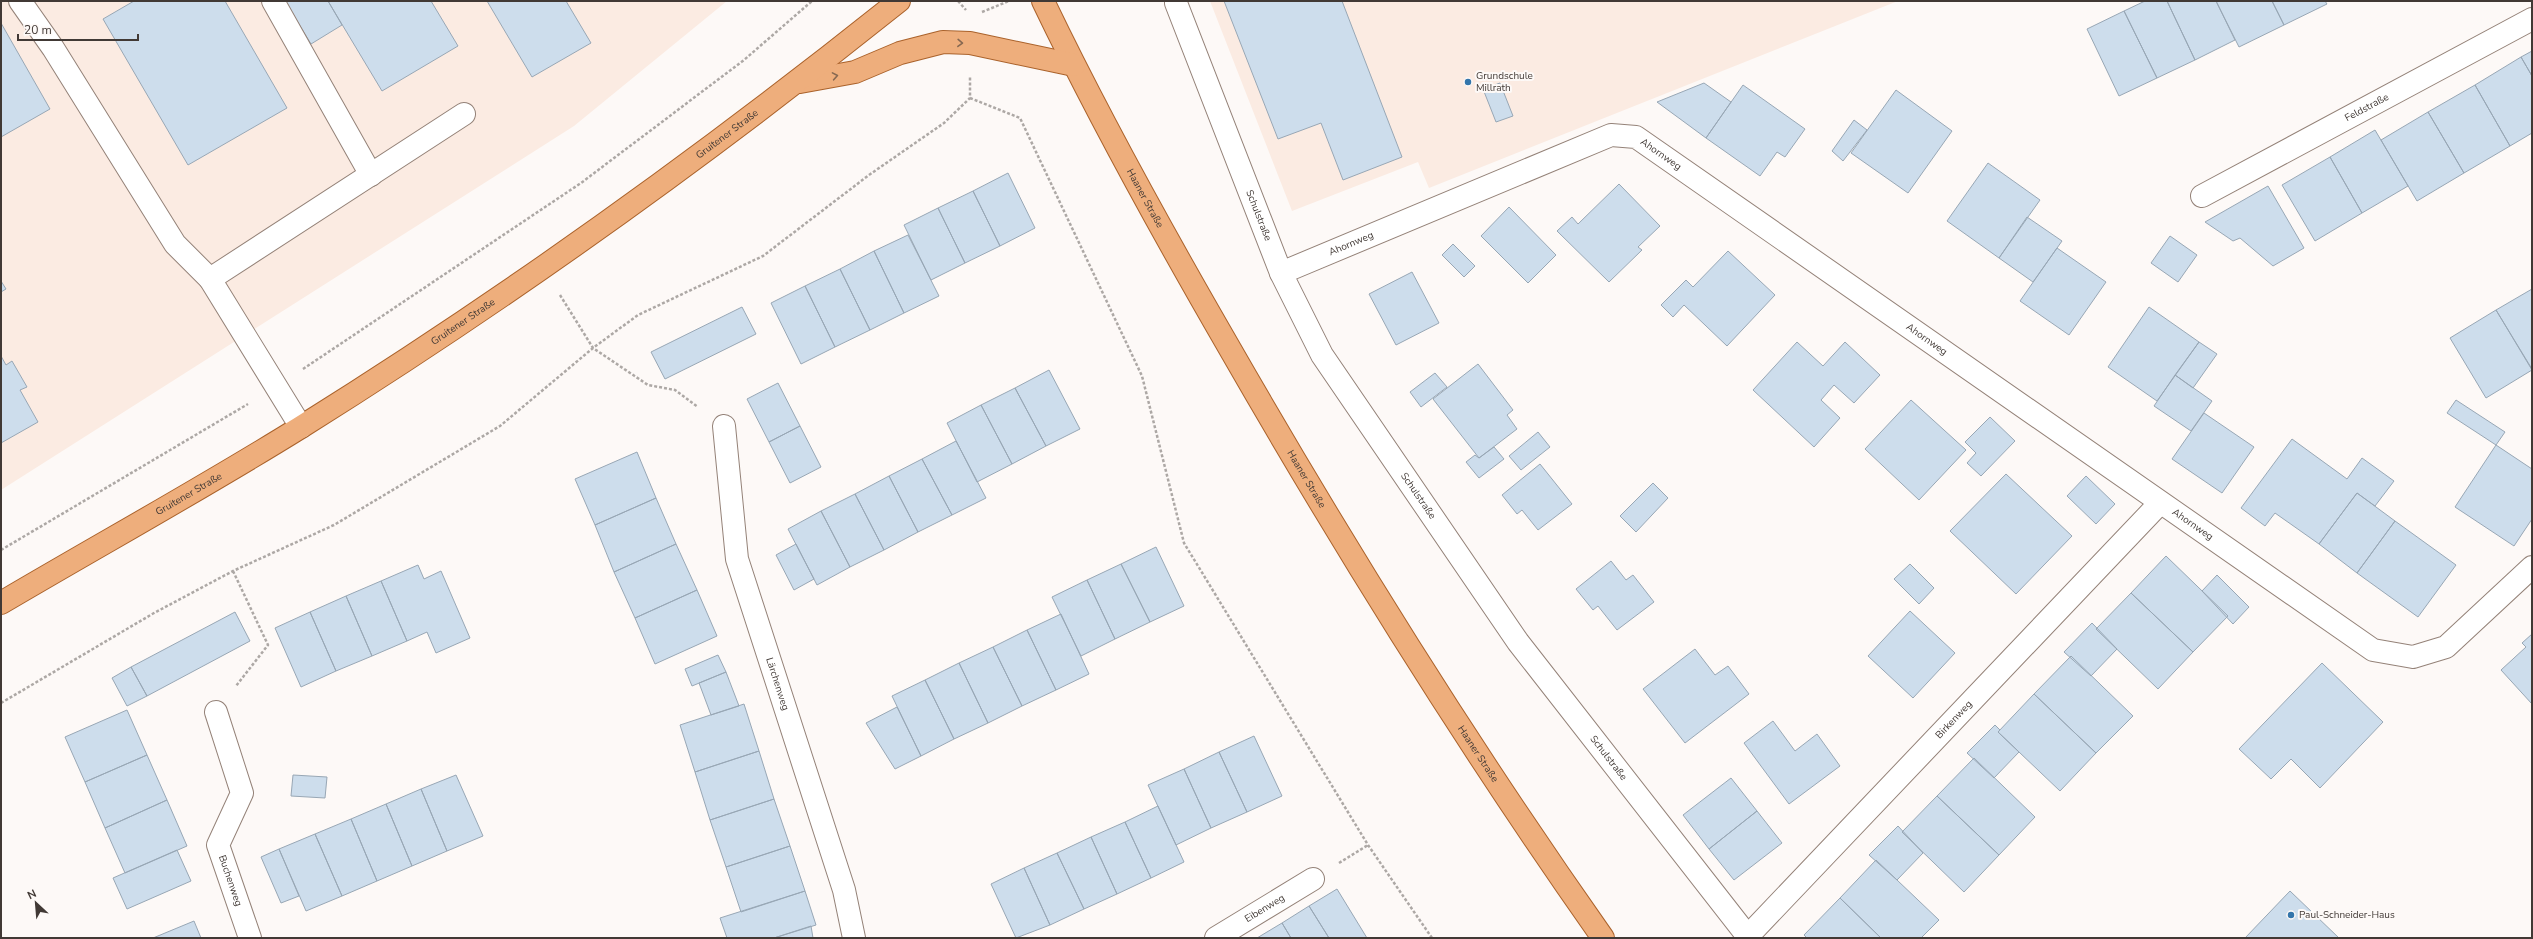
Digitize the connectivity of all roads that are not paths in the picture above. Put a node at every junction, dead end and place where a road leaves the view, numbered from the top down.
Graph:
1 (20, 1) edge
2 (273, 1) edge
3 (899, 1) edge
4 (1043, 1) edge
5 (1176, 3) dead end
6 (2532, 18) edge
7 (1074, 65) junction
8 (797, 83) junction
9 (464, 114) dead end
10 (371, 175) junction
11 (2202, 196) dead end
12 (1281, 273) junction
13 (210, 279) junction
14 (724, 426) road end
15 (301, 427) junction
16 (2160, 503) junction
17 (2532, 567) edge
18 (1, 603) edge
19 (216, 712) road end
20 (1313, 879) dead end
21 (1748, 937) edge
22 (250, 938) edge
23 (854, 938) edge
24 (1216, 938) edge
25 (1603, 938) edge

1 - 13 street
2 - 10 street
3 - 8 main road, Gruitener Straße
4 - 7 main road, Haaner Straße
5 - 12 street, Schulstraße
6 - 11 street, Feldstraße
8 -> 7 main road
7 - 25 main road, Haaner Straße
8 - 15 main road, Gruitener Straße
9 - 10 street
10 - 13 street
12 - 16 street, Ahornweg
12 - 21 street, Schulstraße
13 - 15 street
14 - 23 street, Lärchenweg
15 - 18 main road, Gruitener Straße
16 - 17 street, Ahornweg
16 - 21 street, Birkenweg
19 - 22 street, Buchenweg
20 - 24 street, Eibenweg

